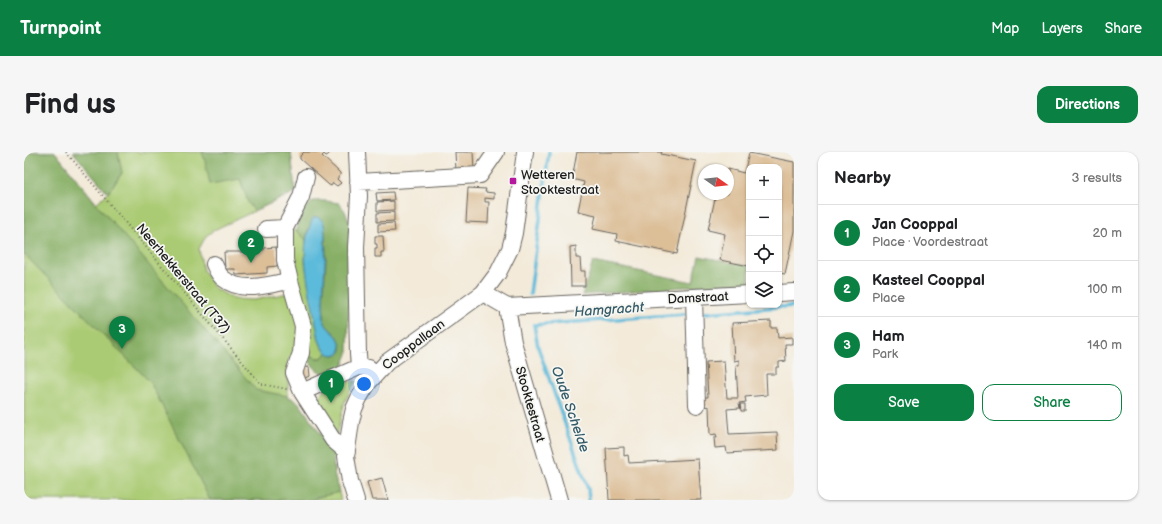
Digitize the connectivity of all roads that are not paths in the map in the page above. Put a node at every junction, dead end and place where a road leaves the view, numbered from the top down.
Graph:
1 (357, 152) edge
2 (496, 152) edge
3 (525, 152) edge
4 (306, 177) dead end
5 (358, 182) junction
6 (285, 228) junction
7 (266, 229) dead end
8 (214, 264) dead end
9 (290, 281) junction
10 (794, 292) edge
11 (483, 293) junction
12 (782, 293) edge
13 (746, 294) edge
14 (694, 297) junction
15 (508, 307) junction
16 (359, 367) junction
17 (378, 370) junction
18 (302, 392) junction
19 (697, 404) dead end
20 (347, 452) junction
21 (356, 500) edge
22 (560, 500) edge

1 - 5 street
2 - 5 street
3 - 11 street, Cooppallaan
4 - 6 street
5 - 16 street
6 - 7 street
6 - 9 street
8 - 9 street
9 - 18 street
10 - 12 street
11 - 15 street
11 - 17 street, Cooppallaan
13 - 14 street, Damstraat
14 - 15 street, Damstraat
14 - 19 street
15 - 22 street, Stooktestraat
16 - 17 street
16 - 18 street
17 - 20 street, Cooppallaan
18 - 20 street
20 - 21 street, Cooppallaan

